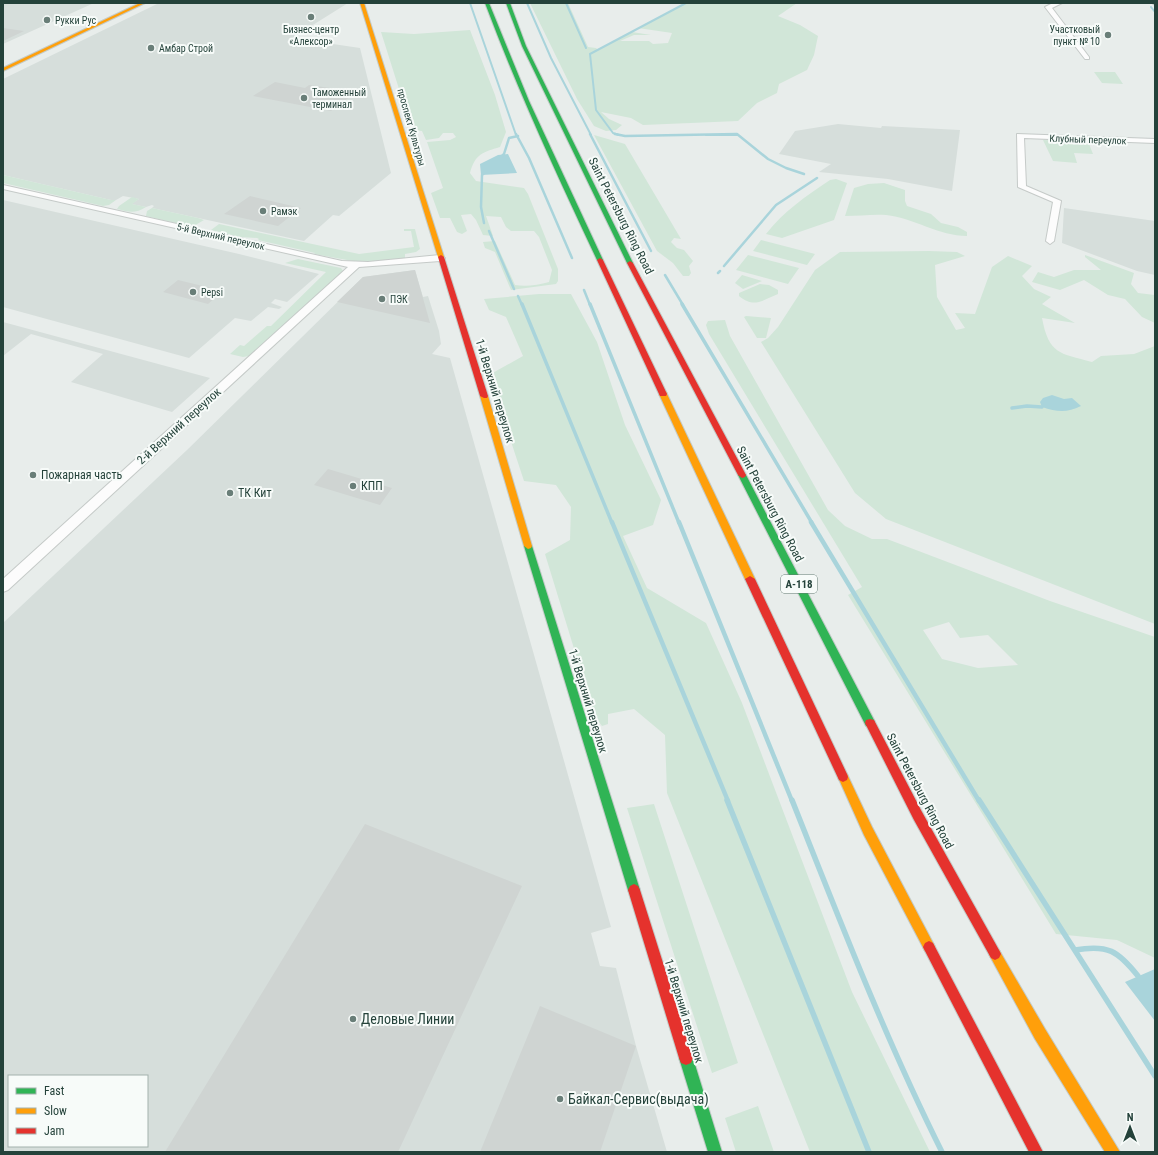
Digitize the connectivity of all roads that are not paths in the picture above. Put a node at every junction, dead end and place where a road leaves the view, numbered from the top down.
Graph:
1 (143, 3) edge
2 (362, 3) edge
3 (488, 3) edge
4 (508, 3) edge
5 (1059, 3) edge
6 (1087, 58) dead end
7 (3, 70) edge
8 (1155, 142) edge
9 (3, 187) edge
10 (1050, 241) dead end
11 (440, 258) junction
12 (356, 265) junction
13 (3, 588) edge
14 (715, 1152) edge
15 (1036, 1152) edge
16 (1113, 1152) edge

1 - 7 main road
2 - 11 main road, проспект Культуры
3 - 15 main road
4 - 16 main road, Saint Petersburg Ring Road / А-118
5 - 6 street
8 - 10 street, Клубный переулок
9 - 12 street, 5-й Верхний переулок
11 - 12 street, 5-й Верхний переулок
11 - 14 main road, 1-й Верхний переулок
12 - 13 street, 2-й Верхний переулок

